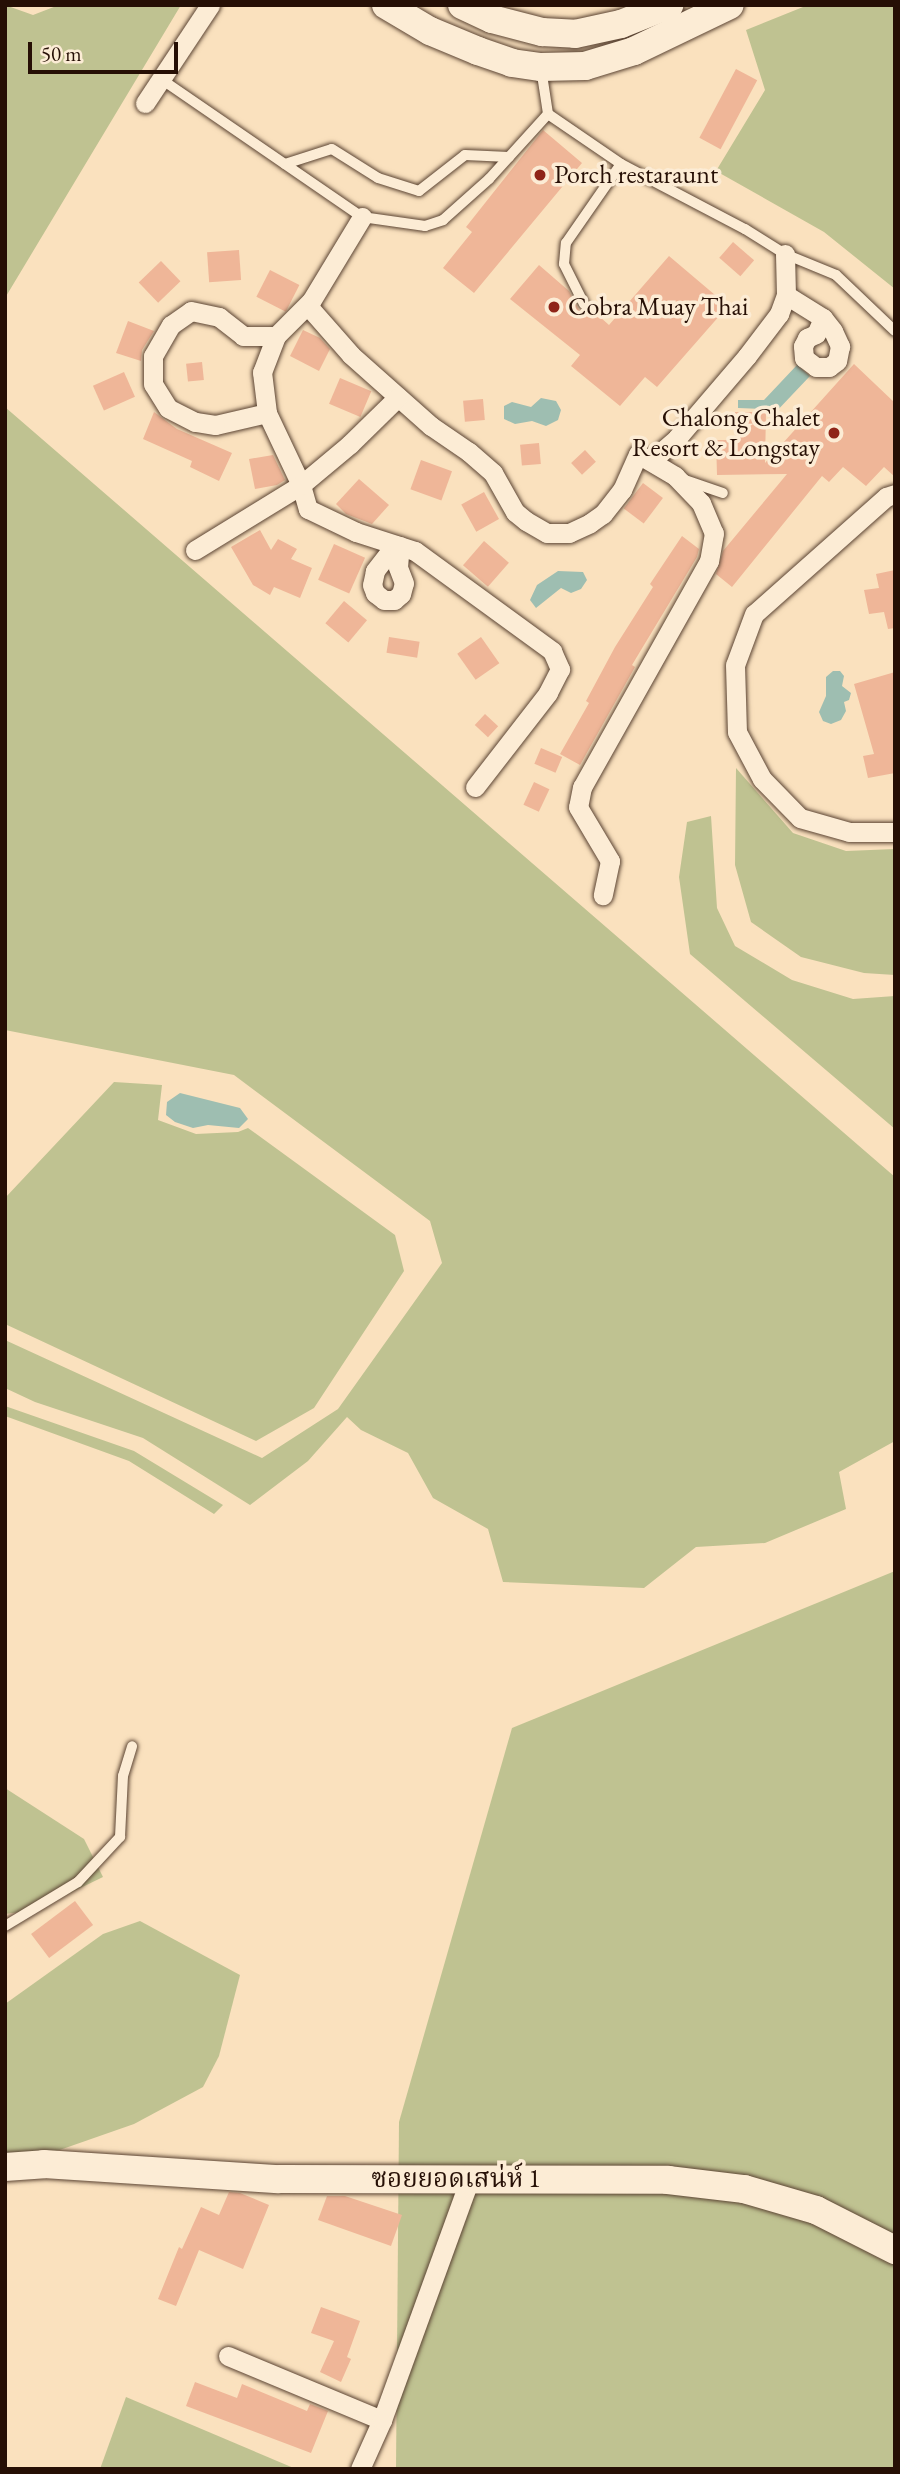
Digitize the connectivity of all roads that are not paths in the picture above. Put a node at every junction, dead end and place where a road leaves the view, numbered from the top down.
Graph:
1 (210, 5) edge
2 (386, 5) edge
3 (462, 5) edge
4 (669, 5) edge
5 (730, 5) edge
6 (542, 32) junction
7 (541, 67) junction
8 (161, 79) junction
9 (145, 103) dead end
10 (548, 114) junction
11 (509, 157) junction
12 (285, 164) junction
13 (621, 164) junction
14 (362, 217) junction
15 (785, 254) junction
16 (786, 295) junction
17 (311, 301) junction
18 (584, 304) dead end
19 (823, 318) dead end
20 (895, 331) edge
21 (276, 336) junction
22 (398, 397) junction
23 (267, 413) junction
24 (652, 460) junction
25 (675, 476) junction
26 (301, 485) junction
27 (723, 493) dead end
28 (895, 494) edge
29 (195, 550) dead end
30 (475, 786) dead end
31 (895, 832) edge
32 (603, 895) dead end
33 (132, 1746) dead end
34 (5, 1926) edge
35 (5, 2167) edge
36 (470, 2178) junction
37 (895, 2250) edge
38 (228, 2356) dead end
39 (382, 2420) junction
40 (360, 2469) edge

1 - 8 street
2 - 7 street
3 - 6 street
4 - 6 street
5 - 7 street
6 - 7 street
7 - 10 lane
8 - 9 street
8 - 12 lane
10 - 11 lane
10 - 13 lane
11 - 12 lane
11 - 14 lane
12 - 14 lane
13 - 15 lane
13 - 18 lane
14 - 17 street
15 - 16 street
15 - 20 lane
16 - 19 street
16 - 24 street
17 - 21 street
17 - 22 street
21 - 23 street
21 - 23 street
22 - 24 street
22 - 26 street
23 - 26 street
24 - 25 street
25 - 27 lane
25 - 32 street
26 - 29 street
26 - 30 street
28 - 31 street
33 - 34 lane
35 - 36 street, ซอยยอดเสน่ห์ 1
36 - 37 street, ซอยยอดเสน่ห์ 1
36 - 39 street
38 - 39 street
39 - 40 street

